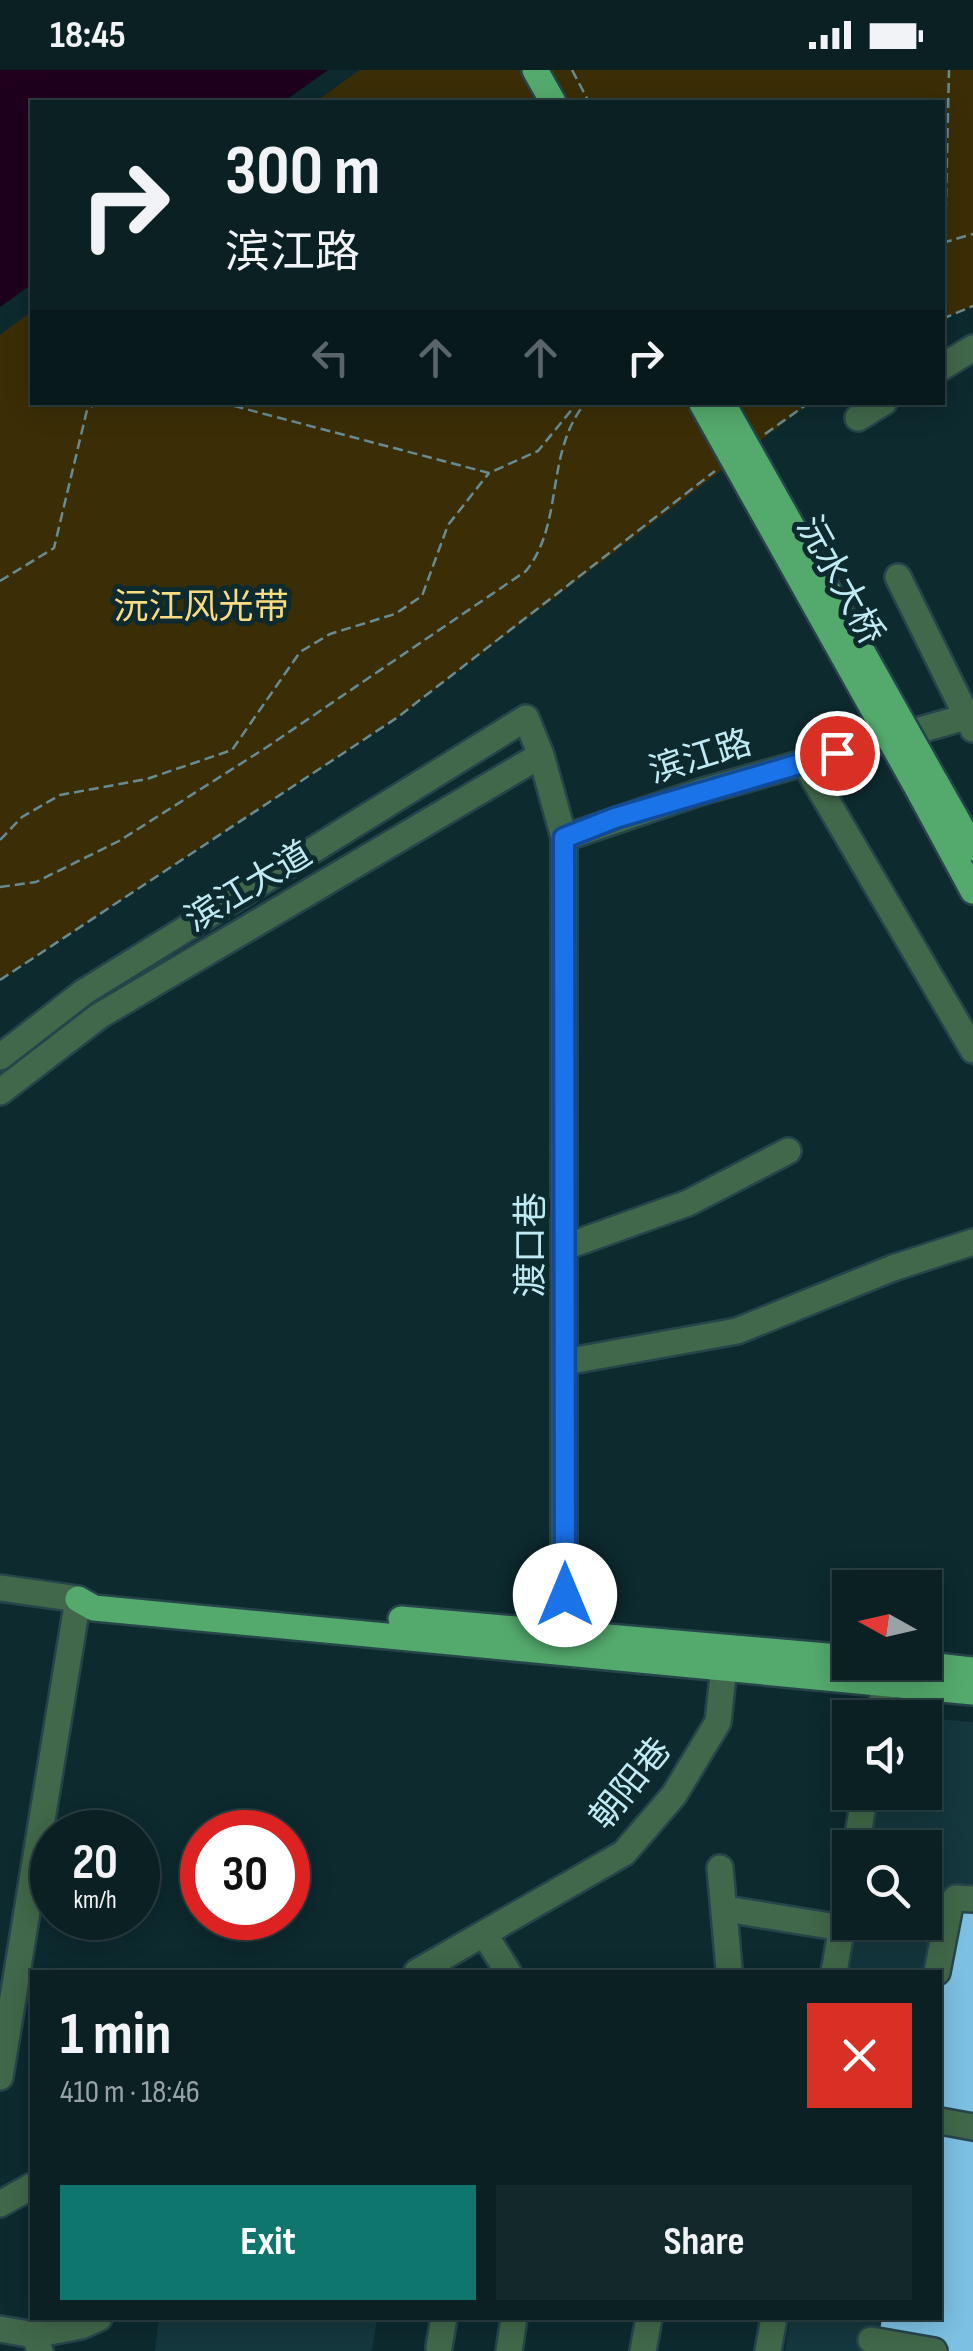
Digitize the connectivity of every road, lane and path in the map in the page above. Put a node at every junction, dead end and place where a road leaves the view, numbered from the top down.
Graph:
1 (515, 70) edge
2 (534, 70) edge
3 (572, 70) edge
4 (949, 70) edge
5 (532, 100) edge
6 (552, 100) edge
7 (589, 100) edge
8 (945, 208) edge
9 (973, 234) edge
10 (945, 243) edge
11 (973, 306) edge
12 (945, 319) edge
13 (973, 348) edge
14 (945, 364) edge
15 (94, 405) edge
16 (230, 405) edge
17 (576, 405) edge
18 (584, 405) edge
19 (703, 405) edge
20 (724, 405) edge
21 (806, 405) edge
22 (879, 405) edge
23 (858, 418) dead end
24 (761, 437) dead end
25 (729, 461) dead end
26 (489, 473) junction
27 (898, 577) dead end
28 (0, 581) edge
29 (526, 718) joint
30 (971, 720) edge
31 (541, 755) junction
32 (804, 762) junction
33 (928, 787) junction
34 (564, 838) junction
35 (0, 840) edge
36 (973, 848) edge
37 (0, 888) edge
38 (973, 891) edge
39 (0, 980) edge
40 (973, 1050) edge
41 (0, 1056) edge
42 (0, 1092) edge
43 (788, 1152) dead end
44 (973, 1242) edge
45 (564, 1247) junction
46 (565, 1362) junction
47 (0, 1588) edge
48 (78, 1599) junction
49 (565, 1643) junction
50 (726, 1657) junction
51 (832, 1658) edge
52 (832, 1667) edge
53 (973, 1670) edge
54 (942, 1671) edge
55 (925, 1680) edge
56 (973, 1692) edge
57 (720, 1868) dead end
58 (973, 1899) edge
59 (726, 1909) junction
60 (832, 1926) edge
61 (485, 1935) junction
62 (840, 1940) edge
63 (729, 1968) dead end
64 (421, 1970) edge
65 (507, 1970) edge
66 (834, 1970) edge
67 (937, 1970) edge
68 (0, 2077) edge
69 (942, 2121) edge
70 (973, 2127) edge
71 (30, 2187) edge
72 (0, 2204) edge
73 (95, 2320) edge
74 (444, 2320) edge
75 (514, 2320) edge
76 (649, 2320) edge
77 (774, 2320) edge
78 (0, 2329) edge
79 (872, 2336) edge
80 (37, 2343) edge
81 (439, 2347) dead end
82 (509, 2351) edge
83 (643, 2351) edge
84 (768, 2351) edge
85 (934, 2351) edge

1 - 5 main road
2 - 6 main road
3 - 7 path
4 - 8 path
9 - 10 path
11 - 12 path
13 - 14 street
15 - 28 path
16 - 26 path
17 - 26 path
18 - 37 path
19 - 33 main road, 沅水大桥, bridge
20 - 33 main road, 沅水大桥, bridge
21 - 24 path
22 - 23 street
25 - 39 path
26 - 35 path
27 - 30 street
29 - 31 street, 渡口巷
29 - 41 street, 滨江大道
30 - 32 street, 滨江路
31 - 34 street, 渡口巷
31 - 42 street, 滨江大道
32 - 34 street, 滨江路
32 - 40 street
33 - 36 main road
33 - 38 main road
34 - 45 street, 渡口巷
43 - 45 street
44 - 46 street
45 - 46 street, 渡口巷
46 - 49 street, 渡口巷
47 - 48 street
48 - 49 main road
48 - 68 street
49 - 50 main road
50 - 51 main road
50 - 52 main road
50 - 61 street, 朝阳巷
53 - 54 main road
55 - 56 main road
57 - 59 street
58 - 67 street
59 - 60 street
59 - 63 street
61 - 64 street, 朝阳巷
61 - 65 street
62 - 66 street
69 - 70 street
71 - 72 street
73 - 80 street
74 - 81 street
75 - 82 street
76 - 83 street
77 - 84 street
78 - 80 street
79 - 85 street

